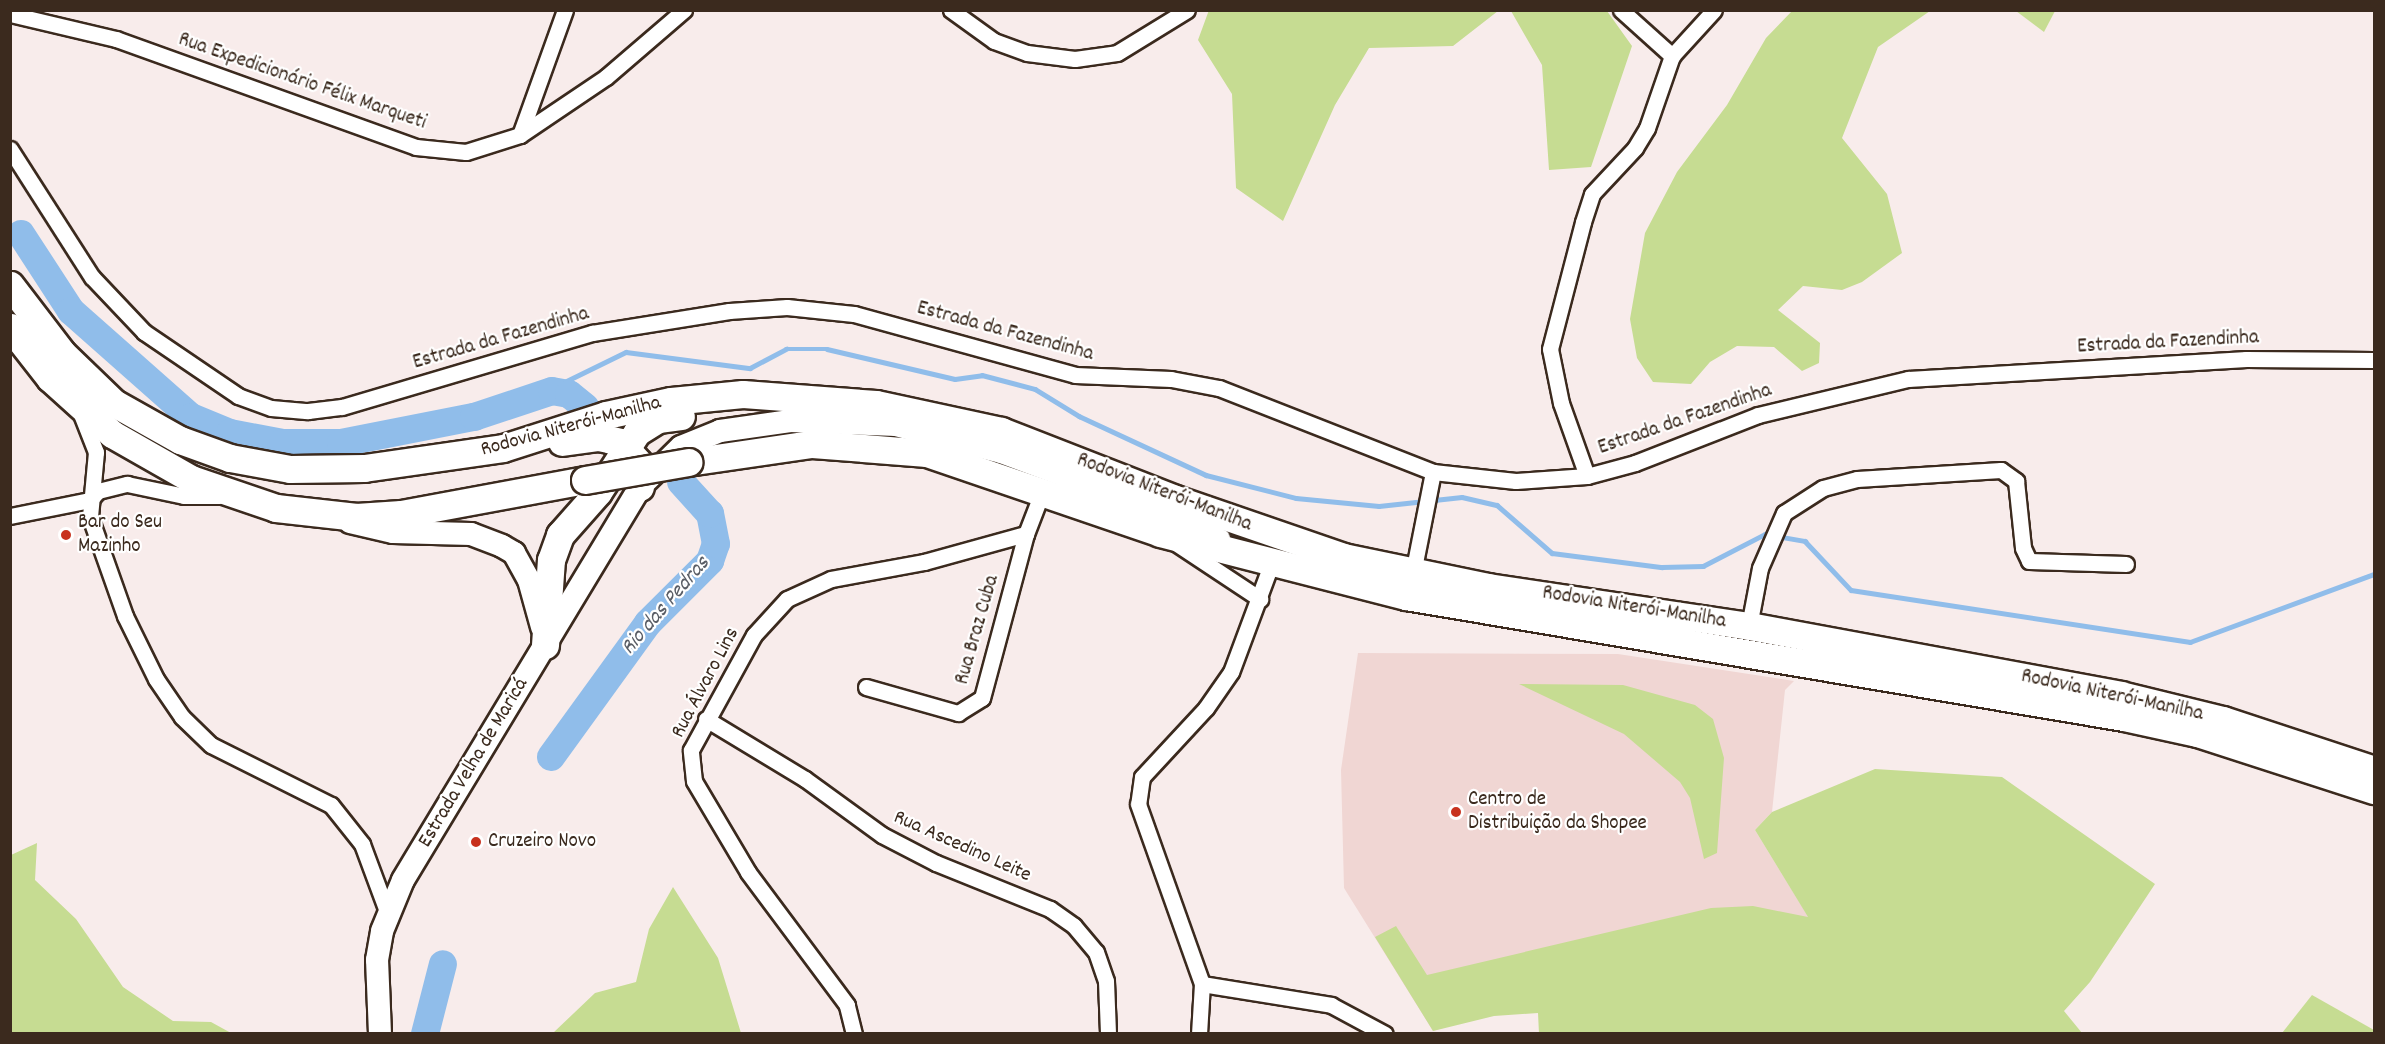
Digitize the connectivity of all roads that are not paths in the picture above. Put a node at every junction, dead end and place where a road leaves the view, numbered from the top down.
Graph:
1 (565, 10) edge
2 (684, 10) edge
3 (951, 10) edge
4 (1187, 10) edge
5 (1621, 10) edge
6 (1714, 10) edge
7 (10, 14) edge
8 (1672, 56) junction
9 (520, 135) junction
10 (10, 149) edge
11 (10, 285) edge
12 (10, 327) edge
13 (2374, 360) edge
14 (825, 397) junction
15 (79, 409) junction
16 (626, 446) junction
17 (502, 448) junction
18 (1433, 472) junction
19 (1587, 476) junction
20 (640, 488) junction
21 (1042, 490) junction
22 (231, 496) junction
23 (90, 500) junction
24 (314, 514) junction
25 (12, 517) edge
26 (1026, 534) junction
27 (1161, 534) junction
28 (514, 554) junction
29 (1272, 562) junction
30 (2126, 564) dead end
31 (550, 572) junction
32 (1413, 573) junction
33 (588, 577) junction
34 (1260, 599) junction
35 (1749, 626) junction
36 (545, 645) junction
37 (866, 687) dead end
38 (706, 719) junction
39 (2374, 770) edge
40 (2374, 790) edge
41 (373, 867) junction
42 (403, 880) junction
43 (387, 920) junction
44 (1202, 984) junction
45 (380, 1034) edge
46 (854, 1034) edge
47 (1108, 1034) edge
48 (1199, 1034) edge
49 (1385, 1034) edge

1 - 9 street
2 - 9 street, Rua Expedicionário Félix Marqueti
3 - 4 street
5 - 8 street
6 - 8 street
7 - 9 street, Rua Expedicionário Félix Marqueti
8 - 19 street
10 - 18 street, Estrada da Fazendinha
11 - 17 highway, Rodovia Niterói-Manilha
12 - 15 highway, Rodovia Niterói-Manilha
13 - 19 street, Estrada da Fazendinha
14 - 16 highway
14 - 17 highway, Rodovia Niterói-Manilha
14 - 32 highway, Rodovia Niterói-Manilha
15 - 22 highway, Rodovia Niterói-Manilha
15 - 23 street
16 - 17 highway
16 - 20 highway
16 - 31 highway
18 - 19 street, Estrada da Fazendinha
18 - 32 street
20 - 29 main road, Estrada Velha de Maricá
20 - 33 main road, Estrada Velha de Maricá
21 - 24 highway, Rodovia Niterói-Manilha, bridge
21 - 26 street, Rua Braz Cuba
21 - 27 highway, Rodovia Niterói-Manilha
22 - 23 street
22 - 24 highway, Rodovia Niterói-Manilha
23 - 25 street
23 - 41 street
24 - 28 main road
26 - 37 street, Rua Braz Cuba
26 - 38 street, Rua Álvaro Lins
27 - 29 highway, Rodovia Niterói-Manilha
27 - 34 street
28 - 31 main road
28 - 36 main road
29 - 34 street
29 - 40 highway, Rodovia Niterói-Manilha
30 - 35 street
31 - 33 main road
31 - 36 highway
32 - 35 highway, Rodovia Niterói-Manilha
33 - 36 main road, Estrada Velha de Maricá
34 - 44 street
35 - 39 highway, Rodovia Niterói-Manilha
36 - 42 main road, Estrada Velha de Maricá
38 - 46 street, Rua Álvaro Lins
38 - 47 street, Rua Ascedino Leite
41 - 42 street
41 - 43 street
42 - 43 main road, Estrada Velha de Maricá
43 - 45 main road
44 - 48 street
44 - 49 street

